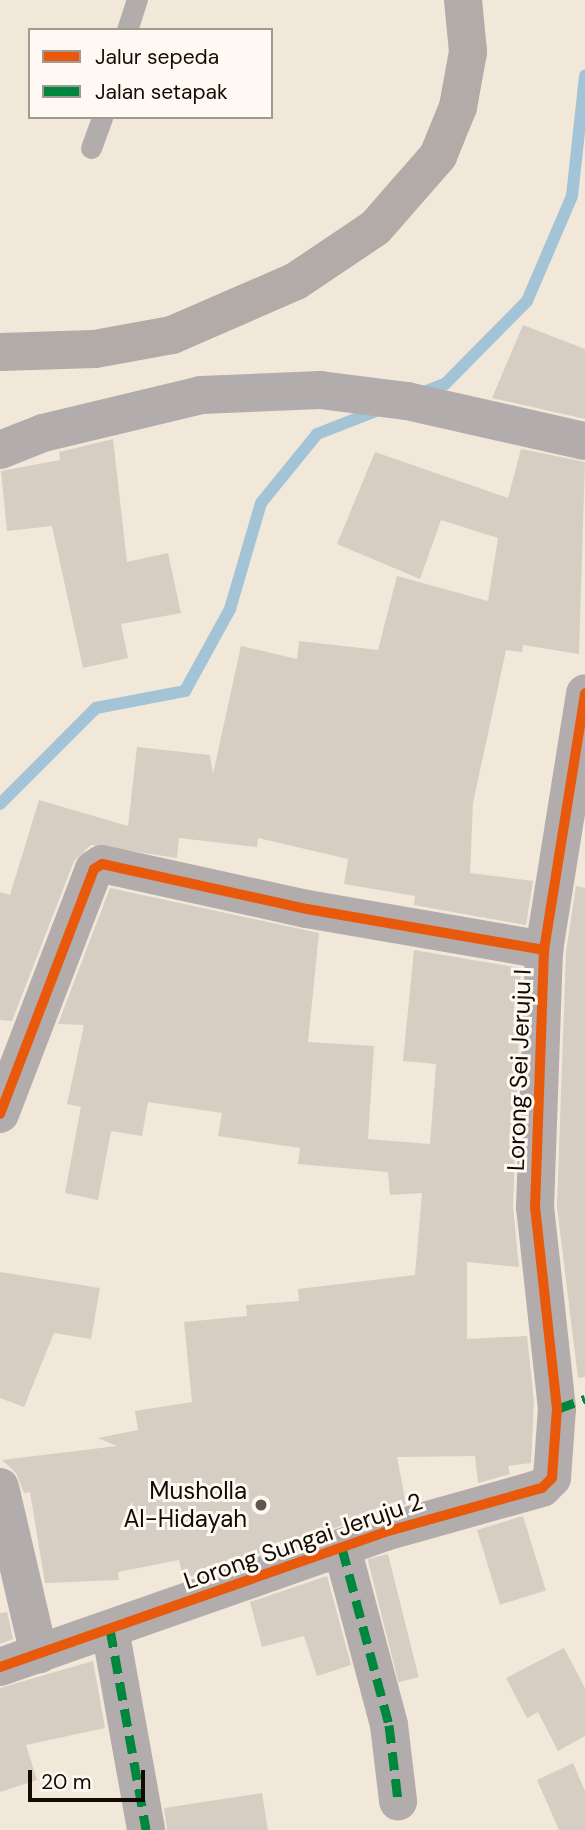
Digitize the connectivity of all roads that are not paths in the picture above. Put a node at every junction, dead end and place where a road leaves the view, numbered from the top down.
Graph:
1 (137, 0) edge
2 (463, 0) edge
3 (128, 28) edge
4 (101, 119) edge
5 (91, 148) dead end
6 (0, 352) edge
7 (585, 440) edge
8 (0, 450) edge
9 (585, 693) edge
10 (544, 950) junction
11 (0, 1114) edge
12 (571, 1404) edge
13 (0, 1487) edge
14 (342, 1548) junction
15 (110, 1629) junction
16 (38, 1655) junction
17 (0, 1667) edge
18 (398, 1801) dead end
19 (146, 1830) edge

1 - 3 lane
2 - 6 street
4 - 5 lane
7 - 8 street
9 - 10 street, Lorong Sei Jeruju I
10 - 11 street
10 - 12 street, Lorong Sei Jeruju I
12 - 14 street, Lorong Sungai Jeruju 2
13 - 16 street
14 - 15 street, Lorong Sungai Jeruju 2
14 - 18 street
15 - 16 street, Lorong Sungai Jeruju 2
15 - 19 street
16 - 17 street, Lorong Sungai Jeruju 2

